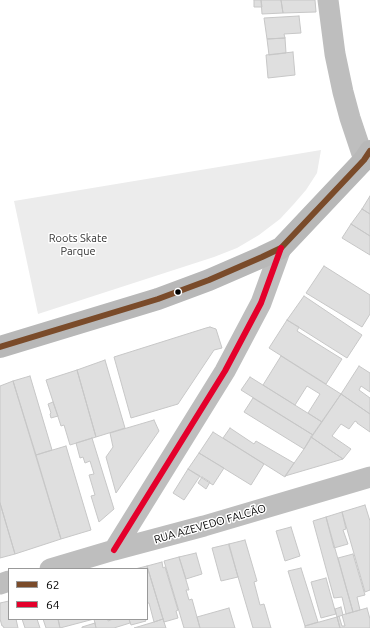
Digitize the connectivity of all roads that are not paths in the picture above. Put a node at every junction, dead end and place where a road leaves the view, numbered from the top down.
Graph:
1 (328, 0) edge
2 (367, 156) edge
3 (281, 248) junction
4 (0, 347) edge
5 (370, 477) edge
6 (114, 550) junction
7 (53, 568) edge

1 - 2 street
2 - 3 main road
3 - 4 main road
3 - 6 street
5 - 6 street, RUA AZEVEDO FALCÃO
6 - 7 street, RUA AZEVEDO FALCÃO

